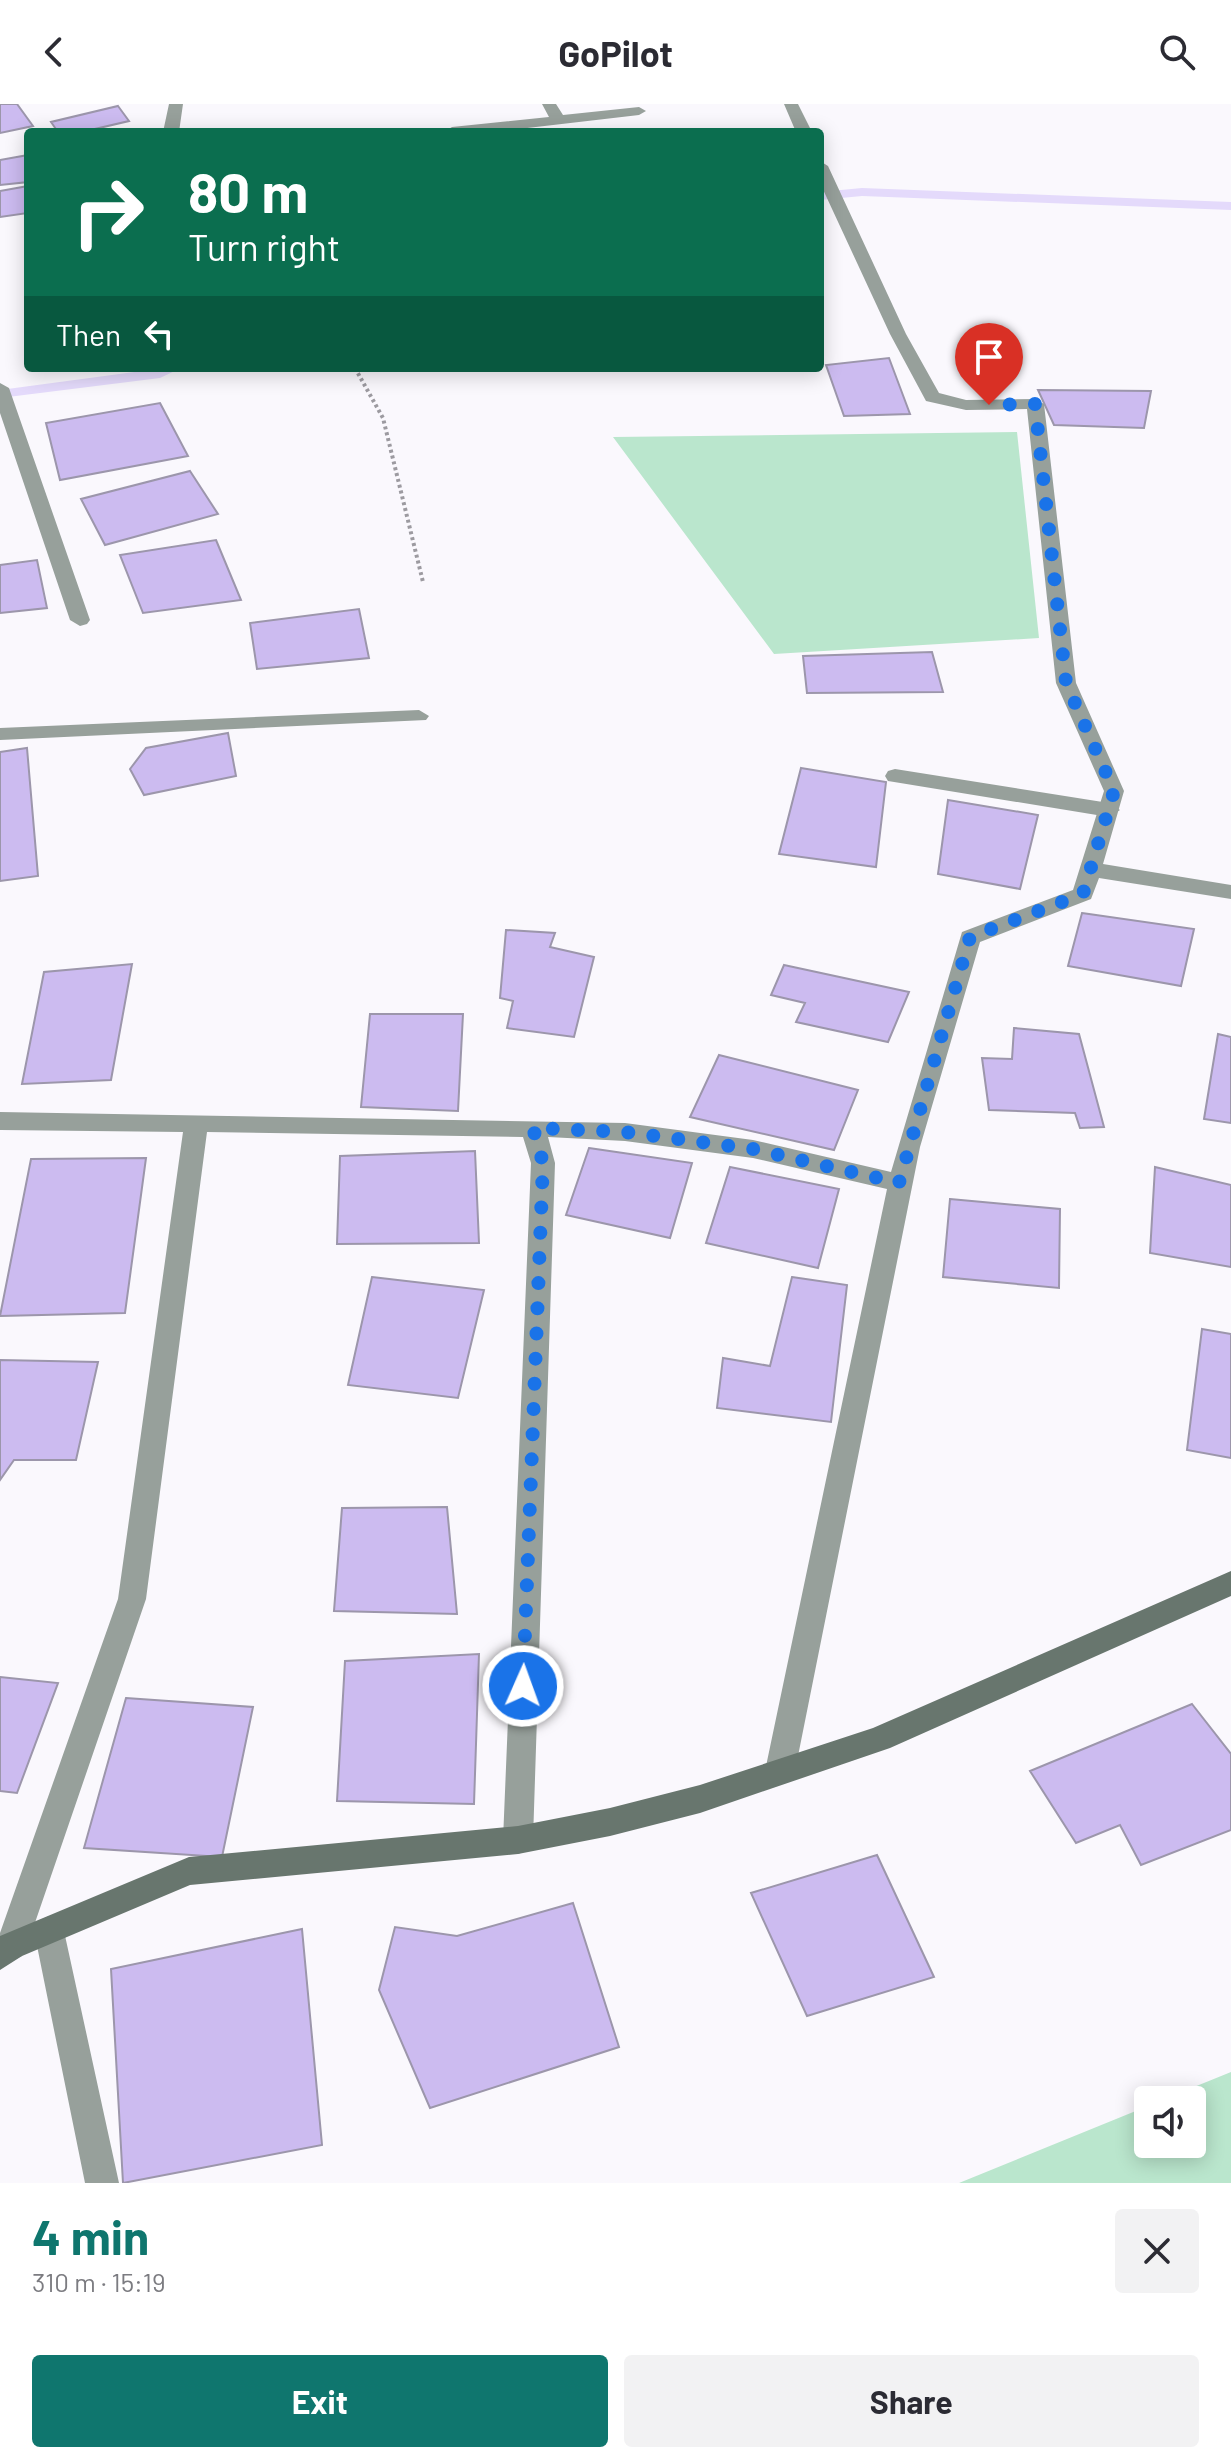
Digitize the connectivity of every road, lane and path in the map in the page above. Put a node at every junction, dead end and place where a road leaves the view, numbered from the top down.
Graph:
1 (176, 104) edge
2 (549, 104) edge
3 (791, 104) edge
4 (639, 111) dead end
5 (558, 120) junction
6 (172, 128) edge
7 (487, 128) edge
8 (802, 128) edge
9 (824, 175) edge
10 (357, 372) edge
11 (0, 388) edge
12 (423, 582) dead end
13 (80, 620) dead end
14 (419, 716) dead end
15 (0, 734) edge
16 (895, 776) dead end
17 (1109, 810) junction
18 (1090, 869) junction
19 (1231, 892) edge
20 (0, 1121) edge
21 (196, 1124) junction
22 (533, 1128) junction
23 (899, 1183) junction
24 (1231, 1583) edge
25 (780, 1771) junction
26 (518, 1840) junction
27 (49, 1931) junction
28 (6, 1951) edge
29 (102, 2183) edge

1 - 6 street
2 - 5 street
3 - 8 street
4 - 5 street
5 - 7 street
9 - 17 street
10 - 12 path
11 - 13 street
14 - 15 street
16 - 17 street
17 - 18 street
18 - 19 street
18 - 23 street
20 - 21 street
21 - 22 street
21 - 28 street
22 - 23 street
22 - 26 street
23 - 25 street
24 - 25 street
25 - 26 street
26 - 27 street
27 - 28 street
27 - 29 street

